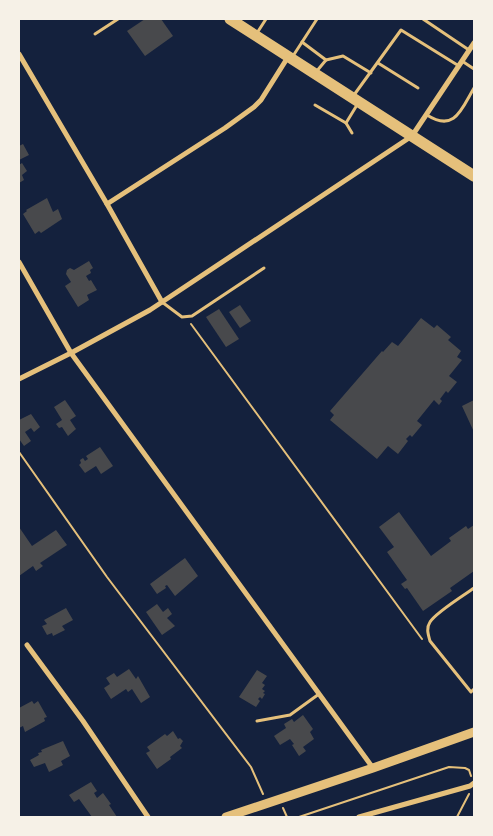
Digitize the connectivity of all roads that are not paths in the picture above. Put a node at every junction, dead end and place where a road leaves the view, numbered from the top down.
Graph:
1 (118, 19) edge
2 (230, 19) edge
3 (266, 19) edge
4 (317, 19) edge
5 (423, 19) edge
6 (95, 34) dead end
7 (255, 35) junction
8 (302, 42) junction
9 (474, 43) edge
10 (470, 50) junction
11 (19, 54) edge
12 (290, 58) junction
13 (326, 60) junction
14 (378, 62) junction
15 (461, 64) junction
16 (474, 69) edge
17 (370, 73) junction
18 (315, 74) junction
19 (418, 88) dead end
20 (474, 88) edge
21 (356, 100) junction
22 (315, 105) dead end
23 (427, 115) junction
24 (346, 123) junction
25 (352, 134) dead end
26 (412, 136) junction
27 (474, 176) edge
28 (107, 204) junction
29 (19, 262) edge
30 (264, 268) dead end
31 (162, 302) junction
32 (71, 353) junction
33 (19, 379) edge
34 (474, 588) edge
35 (26, 644) dead end
36 (474, 689) edge
37 (319, 694) junction
38 (257, 721) dead end
39 (474, 732) edge
40 (373, 768) junction
41 (472, 785) edge
42 (148, 817) edge
43 (226, 817) edge
44 (359, 817) edge

1 - 6 lane
2 - 7 highway
3 - 7 lane
4 - 8 lane
5 - 10 lane
7 - 12 highway
8 - 12 lane
8 - 13 lane
9 - 10 street
10 - 15 street
11 - 28 street
12 - 18 highway
12 - 28 street
13 - 17 lane
13 - 18 lane
14 - 15 lane
14 - 17 lane
14 - 19 lane
15 - 16 lane
15 - 23 street
17 - 21 lane
18 - 21 highway
20 - 23 lane
21 - 24 lane
21 - 26 highway
22 - 24 lane
23 - 26 street
24 - 25 lane
26 - 27 highway
26 - 31 street
28 - 31 street
29 - 32 street
30 - 31 lane
31 - 32 street
32 - 33 street
32 - 37 street
34 - 36 lane
35 - 42 street
37 - 38 lane
37 - 40 street
39 - 40 street
40 - 43 street
41 - 44 street

